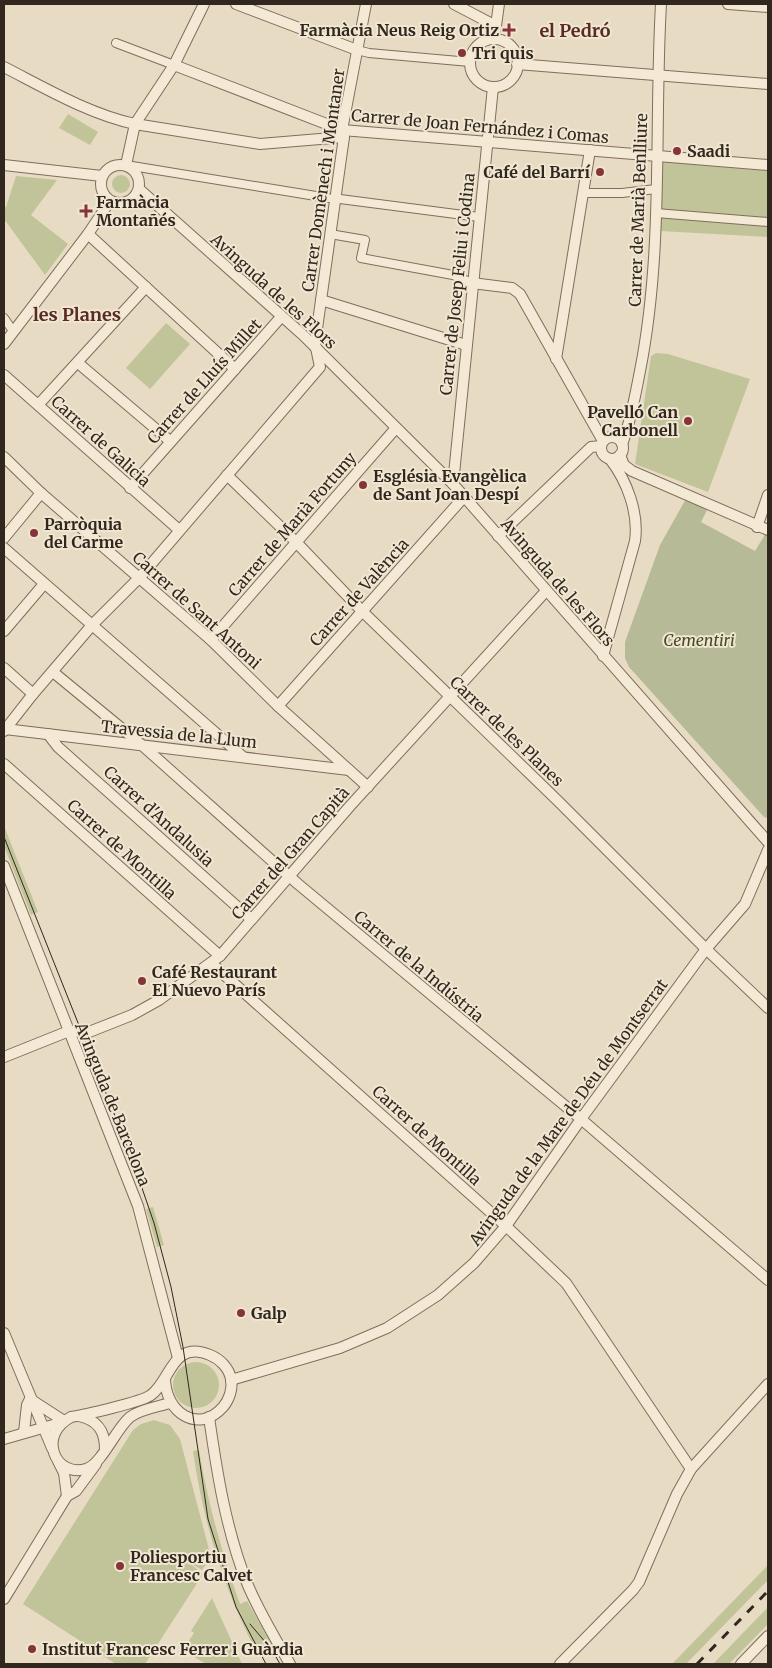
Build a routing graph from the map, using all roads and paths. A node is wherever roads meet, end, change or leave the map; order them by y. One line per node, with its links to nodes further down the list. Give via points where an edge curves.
1 (204, 4): 15 (street)
2 (236, 4): 12 (street)
3 (366, 4): 12 (street, Carrer Domènech i Montaner)
4 (454, 4): 9 (street)
5 (499, 4): 9 (street)
6 (661, 4): 17 (street, Carrer de Marià Benlliure)
7 (728, 4): 8 (street)
8 (768, 7)
9 (496, 26): 10 (street)
10 (495, 39): 13 (street, via 477,46); 14 (street, via 513,48)
11 (116, 43): 15 (street, Carrer de Joan Fernández i Comas)
12 (357, 50): 13 (street, via 369,54); 21 (street, Carrer Domènech i Montaner)
13 (470, 62): 19 (street, via 475,77)
14 (517, 64): 17 (street); 19 (street, via 511,80)
15 (174, 65): 20 (street); 21 (street, Carrer de Joan Fernández i Comas)
16 (4, 67): 20 (street, via 60,95)
17 (657, 75): 18 (street); 24 (street, Carrer de Marià Benlliure)
18 (768, 84)
19 (493, 87): 22 (street, Carrer de Josep Feliu i Codina)
20 (135, 124): 21 (street, via 260,144); 26 (street)
21 (343, 133): 22 (street, Carrer de Joan Fernández i Comas); 39 (street, Carrer Domènech i Montaner)
22 (487, 141): 23 (street, Carrer de Joan Fernández i Comas); 36 (street, Carrer de Josep Feliu i Codina)
23 (590, 150): 24 (street, Carrer de Joan Fernández i Comas); 31 (street)
24 (657, 156): 27 (street, Carrer de Joan Fernández i Comas); 30 (street, Carrer de Marià Benlliure)
25 (4, 165): 28 (street)
26 (126, 165): 28 (street, via 112,166); 29 (street, via 136,174); 32 (street)
27 (768, 165)
28 (102, 176): 34 (street, via 101,190)
29 (139, 189): 34 (street, via 125,203); 43 (street, Avinguda de les Flors)
30 (656, 189): 31 (street); 35 (street, Carrer de Marià Benlliure)
31 (583, 193): 49 (street)
32 (328, 198)
33 (340, 199): 36 (street)
34 (110, 201): 38 (street)
35 (656, 213): 37 (street); 57 (street, Carrer de Marià Benlliure, via 654,283 647,335 630,422)
36 (478, 217): 40 (street, Carrer de Josep Feliu i Codina)
37 (768, 222)
38 (88, 234): 41 (street); 45 (street)
39 (330, 234): 40 (street, via 366,240 361,258 453,275); 42 (street, Carrer Domènech i Montaner)
40 (472, 283): 47 (street, Carrer de Josep Feliu i Codina); 49 (street, via 516,290)
41 (146, 287): 50 (street); 51 (street)
42 (321, 300): 47 (street); 48 (street, Carrer Domènech i Montaner, via 315,343)
43 (281, 317): 48 (street, Avinguda de les Flors); 51 (street, Carrer de Lluís Millet)
44 (4, 318): 45 (street)
45 (13, 332): 46 (street)
46 (4, 344)
47 (466, 345): 60 (street, Carrer de Josep Feliu i Codina)
48 (318, 351): 54 (street, Avinguda de les Flors); 59 (street, Carrer Domènech i Montaner, via 320,367)
49 (556, 358): 56 (street)
50 (78, 362): 53 (street); 55 (street)
51 (235, 369): 55 (street, Carrer de Lluís Millet)
52 (4, 375): 53 (street, Carrer de Galicia)
53 (39, 404): 61 (street, Carrer de Galicia)
54 (396, 428): 60 (street, Avinguda de les Flors); 70 (street, Carrer de Marià Fortuny)
55 (170, 441): 61 (street, Carrer de Lluís Millet)
56 (602, 444): 57 (street, via 602,452); 57 (street, via 614,437); 68 (street, via 591,447)
57 (618, 453): 65 (street, via 632,472); 79 (street, via 636,532)
58 (4, 457): 62 (street, Carrer de Sant Antoni)
59 (227, 475): 66 (street); 70 (street, Carrer de les Planes)
60 (453, 484): 64 (street, Avinguda de les Flors)
61 (130, 488): 66 (street, Carrer de Galicia)
62 (41, 493): 69 (street); 72 (street, Carrer de Sant Antoni)
63 (768, 495): 65 (street)
64 (463, 498): 68 (street, Avinguda de les Flors); 75 (street, Carrer de València)
65 (757, 527): 67 (street)
66 (178, 529): 72 (street)
67 (768, 530)
68 (498, 536): 74 (street, Avinguda de les Flors)
69 (4, 538)
70 (295, 541): 75 (street, Carrer de les Planes); 78 (street, Carrer de Marià Fortuny)
71 (4, 548): 73 (street)
72 (140, 577): 76 (street); 78 (street, Carrer de Sant Antoni)
73 (44, 584): 76 (street); 77 (street)
74 (546, 590): 79 (street, Avinguda de les Flors); 83 (street, Carrer del Gran Capità)
75 (362, 611): 83 (street, Carrer de les Planes); 84 (street, Carrer de València)
76 (94, 624): 81 (street); 88 (street)
77 (4, 631)
78 (211, 640): 84 (street, Carrer de Sant Antoni)
79 (603, 656): 92 (street, Avinguda de les Flors)
80 (4, 668): 82 (street)
81 (53, 672): 82 (street); 87 (street, Carrer de la Indústria)
82 (33, 694): 85 (street)
83 (451, 698): 91 (street, Carrer del Gran Capità); 97 (street, Carrer de les Planes)
84 (278, 706): 90 (street, Carrer de Sant Antoni)
85 (5, 730): 86 (street, Travessia de la Llum)
86 (48, 734): 87 (street, Travessia de la Llum); 96 (street, Carrer d'Andalusia, via 58,747)
87 (143, 746): 88 (street, Travessia de la Llum); 95 (street, Carrer de la Indústria)
88 (242, 756): 90 (street, Travessia de la Llum)
89 (4, 764): 98 (street, Carrer de Montilla)
90 (349, 770): 91 (street, Carrer de Sant Antoni)
91 (368, 787): 95 (street, Carrer del Gran Capità)
92 (768, 842)
93 (768, 850): 97 (street, Avinguda de la Mare de Déu de Montserrat, via 745,904)
94 (4, 866): 100 (street, Avinguda de Barcelona)
95 (290, 877): 96 (street, Carrer del Gran Capità); 102 (street, Carrer de la Indústria)
96 (251, 919): 98 (street, Carrer del Gran Capità)
97 (706, 950): 99 (street, Carrer de les Planes); 102 (street, Avinguda de la Mare de Déu de Montserrat)
98 (215, 959): 100 (street, Carrer del Gran Capità, via 159,1000 132,1015 89,1032); 103 (street, Carrer de Montilla)
99 (768, 1008)
100 (69, 1031): 101 (street, Carrer del Gran Capità); 106 (street, Avinguda de Barcelona, via 138,1206)
101 (4, 1057)
102 (580, 1119): 103 (street, Avinguda de la Mare de Déu de Montserrat); 104 (street, Carrer de la Indústria)
103 (506, 1226): 108 (street, Avinguda de la Mare de Déu de Montserrat, via 474,1263 438,1295 386,1328 340,1348); 122 (street, Carrer de Montilla, via 566,1283)
104 (768, 1280)
105 (4, 1333): 110 (street)
106 (178, 1358): 107 (street); 108 (street, via 204,1352 221,1362)
107 (165, 1378): 111 (street, via 165,1391); 112 (street, via 146,1398)
108 (231, 1380): 113 (street, via 227,1403)
109 (768, 1384): 122 (street)
110 (30, 1399): 114 (street); 115 (street); 116 (street, via 26,1405)
111 (170, 1403): 113 (street, via 187,1417); 119 (street, via 132,1416)
112 (79, 1416): 114 (street); 119 (street, via 100,1426 105,1437)
113 (208, 1417): 126 (street, via 222,1496 244,1573)
114 (62, 1422): 115 (street); 118 (street, via 52,1438)
115 (42, 1428): 116 (street); 118 (street)
116 (24, 1432): 117 (street)
117 (4, 1440)
118 (52, 1449): 120 (street)
119 (104, 1449): 121 (street)
120 (57, 1459): 121 (street, via 75,1470 86,1469); 123 (street)
121 (96, 1463): 123 (street, via 76,1491)
122 (691, 1468): 127 (street, via 636,1586)
123 (68, 1496): 124 (street)
124 (4, 1600)
125 (768, 1636): 128 (street)
126 (290, 1664)
127 (560, 1664)
128 (741, 1664)

